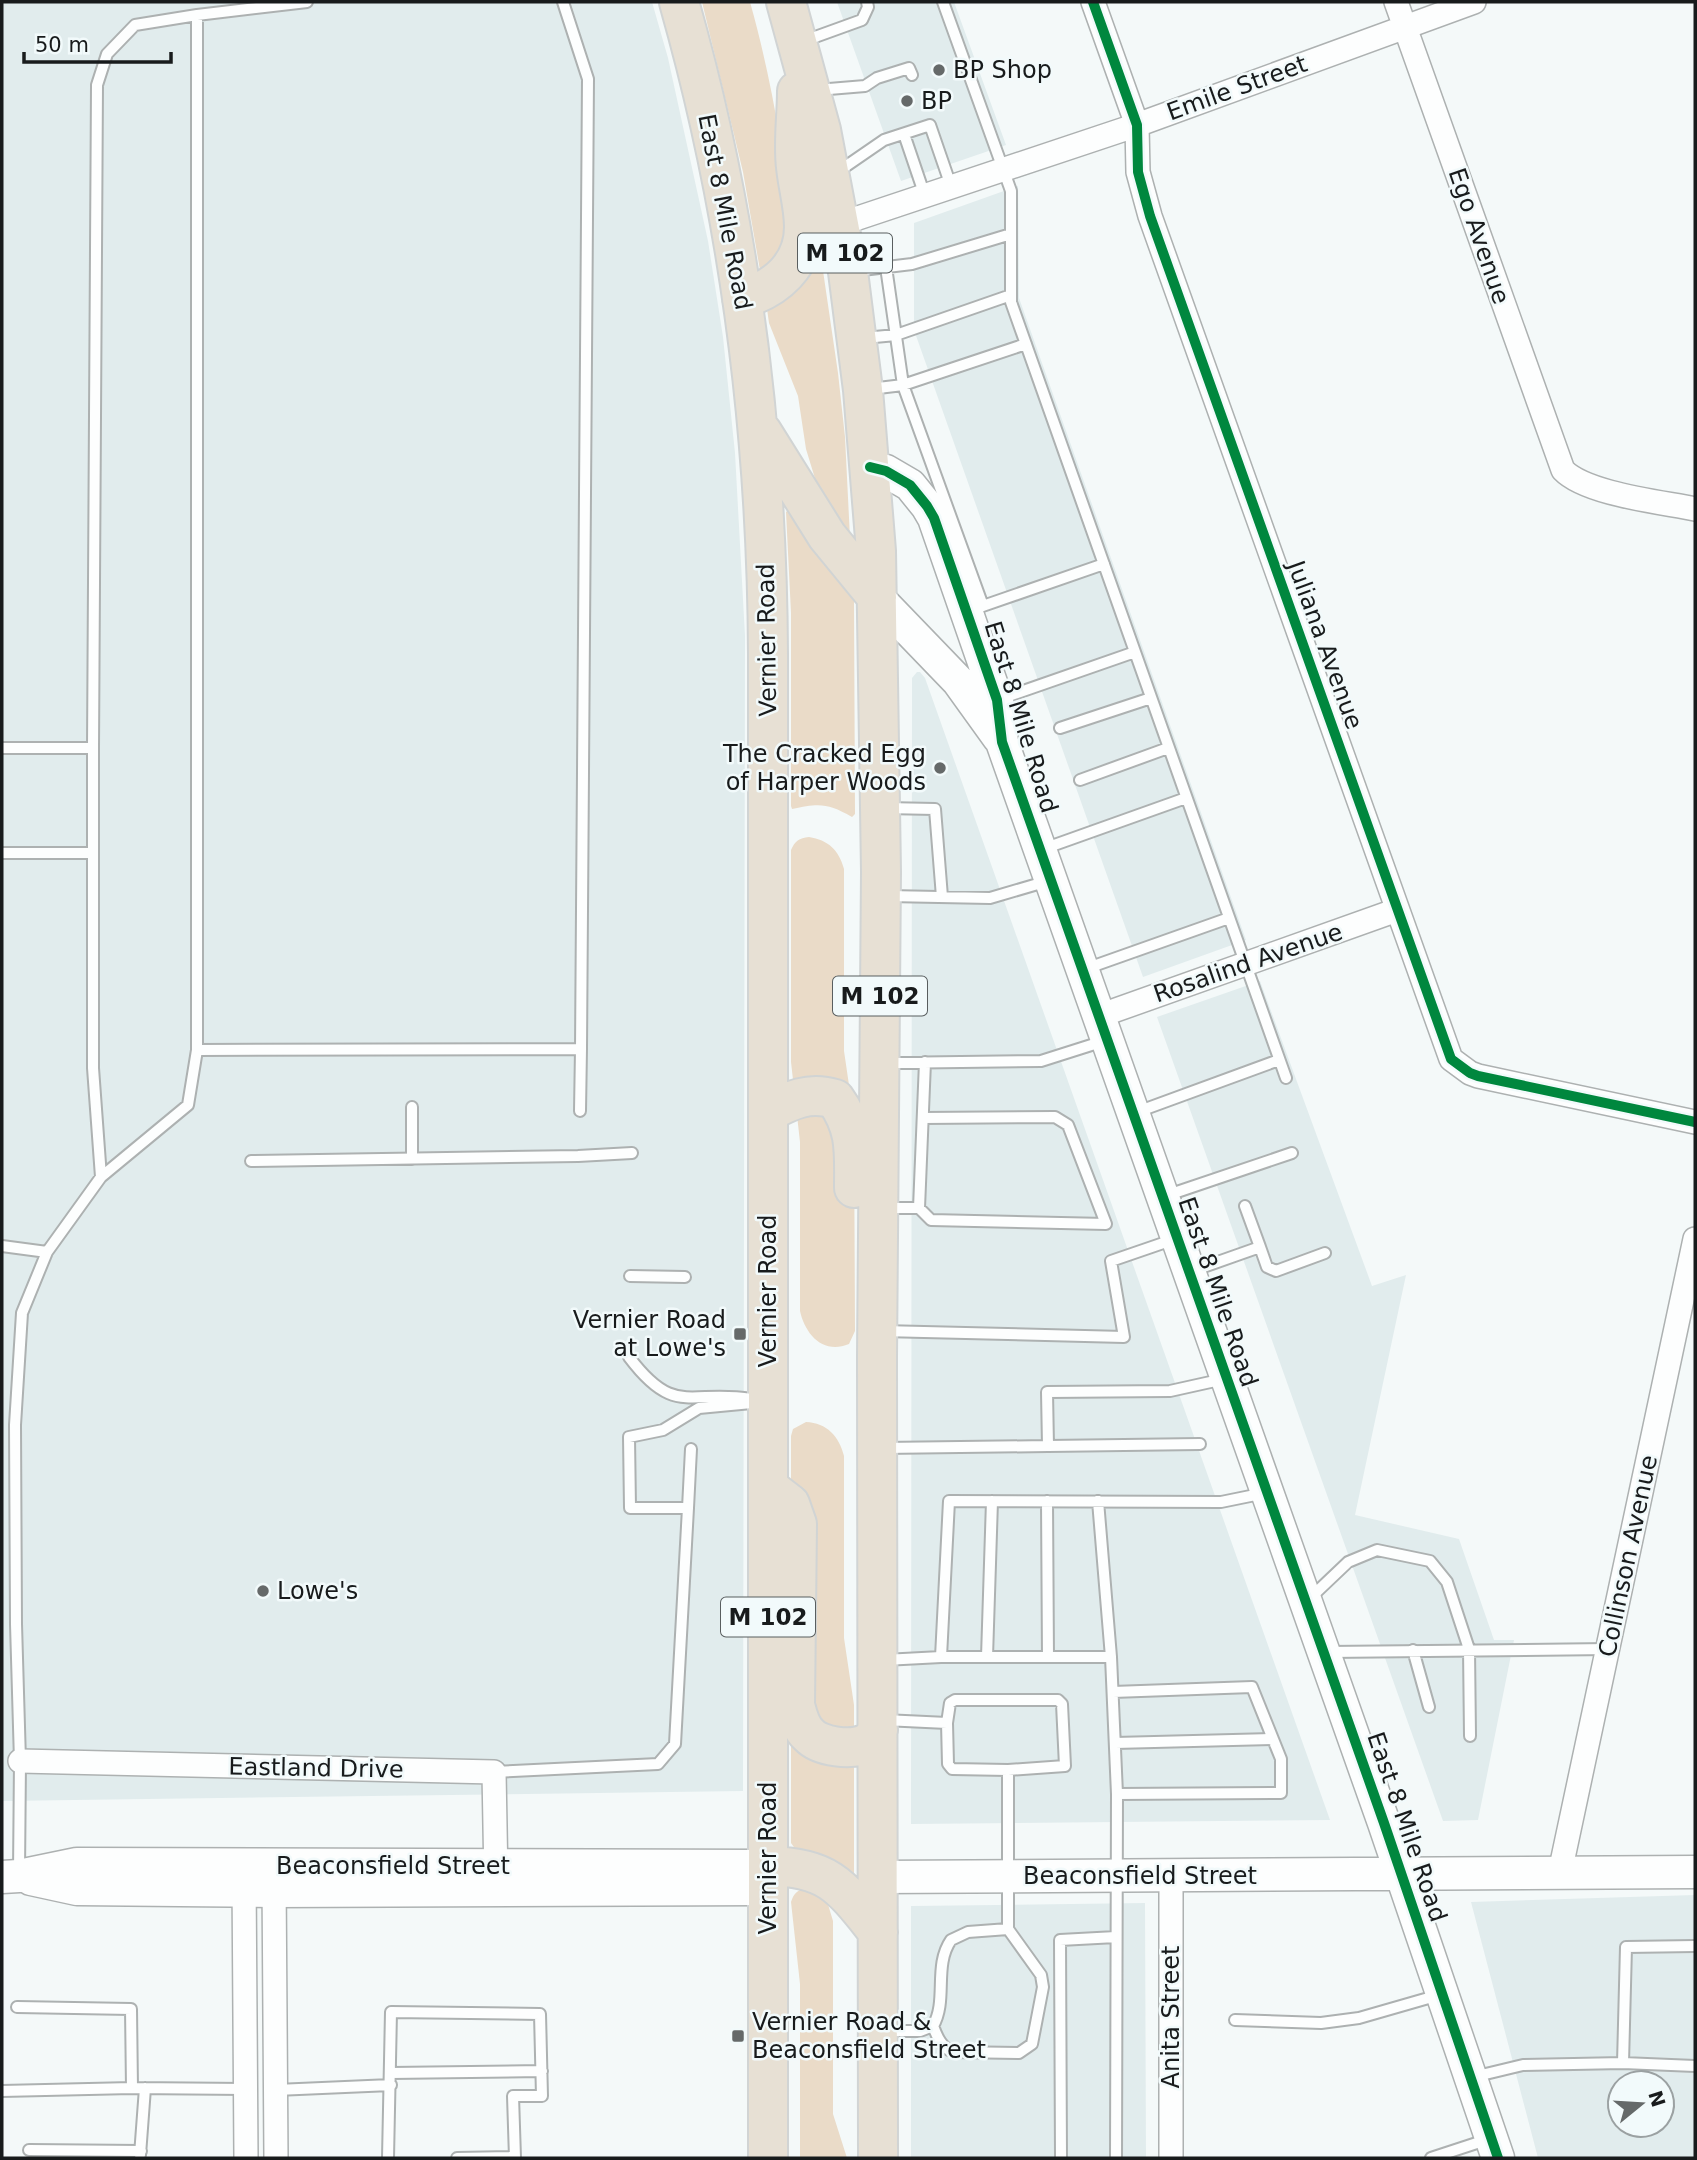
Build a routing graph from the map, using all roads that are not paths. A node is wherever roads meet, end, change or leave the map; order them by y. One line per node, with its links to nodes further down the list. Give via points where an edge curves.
1 (307, 2): 10 (lane)
2 (563, 2): 61 (lane, via 588,79)
3 (679, 2): 27 (highway, East 8 Mile Road / M 102, via 717,160)
4 (786, 2): 13 (highway, M 102)
5 (867, 2): 13 (lane, via 869,8 862,20)
6 (943, 2): 18 (lane)
7 (1093, 2): 16 (street, Juliana Avenue)
8 (1396, 2): 12 (street, Ego Avenue)
9 (1474, 2): 12 (street, Emile Street)
10 (291, 3): 11 (lane)
11 (197, 15): 45 (lane, via 135,25 107,54 97,85); 62 (lane)
12 (1405, 26): 16 (street, Emile Street); 35 (street, Ego Avenue, via 1563,470 1598,489)
13 (799, 43): 15 (highway, M 102); 27 (highway, via 795,166 803,243 781,280)
14 (912, 75): 15 (lane, via 909,68 864,86)
15 (811, 90): 19 (highway, M 102)
16 (1137, 125): 18 (street, Emile Street); 56 (street, Juliana Avenue, via 1138,172 1150,216)
17 (905, 131): 19 (lane); 20 (lane, via 929,122); 21 (lane)
18 (1003, 169): 20 (street, Emile Street); 23 (lane, via 1011,191)
19 (831, 177): 22 (highway, M 102)
20 (951, 186): 21 (street, Emile Street)
21 (925, 196): 22 (street, Emile Street)
22 (840, 224): 25 (highway, M 102)
23 (1011, 234): 24 (lane, via 912,264); 26 (lane)
24 (886, 267): 25 (lane); 28 (lane)
25 (848, 272): 29 (highway, M 102)
26 (1011, 295): 28 (lane); 30 (lane)
27 (742, 299): 33 (highway, East 8 Mile Road / M 102)
28 (896, 335): 29 (lane); 31 (lane)
29 (858, 339): 32 (highway, M 102)
30 (1026, 344): 31 (lane); 36 (lane)
31 (902, 385): 32 (lane); 38 (lane)
32 (863, 390): 34 (highway, M 102)
33 (757, 424): 37 (highway, via 827,536); 69 (highway, Vernier Road / M 102, via 768,602)
34 (870, 467): 37 (highway, M 102); 38 (street, East 8 Mile Road, via 910,485 927,506)
35 (1695, 509)
36 (1104, 564): 38 (lane); 39 (lane)
37 (877, 597): 43 (street, East 8 Mile Road, via 958,681); 49 (highway, M 102)
38 (975, 609): 41 (street, East 8 Mile Road)
39 (1135, 652): 40 (lane); 41 (lane)
40 (1151, 698): 42 (lane); 46 (lane)
41 (997, 700): 43 (street, East 8 Mile Road)
42 (1060, 728)
43 (1002, 742): 50 (street, East 8 Mile Road)
44 (2, 748): 45 (lane)
45 (93, 748): 52 (lane)
46 (1168, 748): 47 (lane); 48 (lane)
47 (1080, 779)
48 (1186, 798): 50 (lane); 57 (lane)
49 (879, 808): 54 (highway, M 102); 55 (lane, via 934,809)
50 (1040, 850): 53 (street, East 8 Mile Road)
51 (2, 853): 52 (lane)
52 (93, 853): 77 (lane, via 93,1068)
53 (1050, 880): 55 (lane, via 990,898); 59 (street, East 8 Mile Road)
54 (880, 896): 55 (lane); 65 (highway, M 102)
55 (942, 897)
56 (1397, 911): 58 (street, Rosalind Avenue); 72 (street, Juliana Avenue, via 1451,1059 1459,1066 1478,1076)
57 (1229, 918): 58 (lane); 59 (lane)
58 (1245, 965): 60 (street, Rosalind Avenue); 63 (lane)
59 (1083, 970): 60 (street, East 8 Mile Road)
60 (1103, 1028): 64 (lane, via 1041,1061); 70 (street, East 8 Mile Road)
61 (581, 1049): 62 (lane); 68 (lane)
62 (197, 1050): 77 (lane, via 188,1105)
63 (1279, 1060): 66 (lane); 70 (lane)
64 (925, 1062): 65 (lane); 71 (lane)
65 (880, 1063): 80 (highway, M 102)
66 (1286, 1078)
67 (412, 1107): 75 (lane)
68 (580, 1111)
69 (768, 1112): 91 (highway, via 814,1095 835,1099 848,1117 854,1146 856,1329); 94 (highway, Vernier Road / M 102)
70 (1133, 1114): 78 (street, East 8 Mile Road)
71 (923, 1118): 81 (lane); 81 (lane, via 1055,1117 1068,1125 1106,1224 931,1220)
72 (1695, 1122)
73 (632, 1153): 75 (lane)
74 (1292, 1153): 78 (lane)
75 (412, 1158): 76 (lane)
76 (251, 1161)
77 (101, 1177): 86 (lane)
78 (1163, 1196): 82 (street, East 8 Mile Road)
79 (1245, 1206): 85 (lane)
80 (878, 1208): 81 (lane); 91 (highway, M 102)
81 (919, 1208)
82 (1178, 1238): 88 (street, East 8 Mile Road); 91 (lane, via 1111,1261 1124,1337)
83 (1695, 1239): 107 (street, Collinson Avenue)
84 (2, 1246): 86 (lane)
85 (1260, 1247): 87 (lane, via 1267,1267 1276,1271); 88 (lane)
86 (47, 1252): 122 (lane, via 22,1313 15,1425)
87 (1325, 1253)
88 (1189, 1272): 93 (street, East 8 Mile Road)
89 (630, 1276): 90 (lane)
90 (685, 1277)
91 (878, 1344): 97 (highway, M 102)
92 (629, 1356): 94 (lane, via 669,1395)
93 (1227, 1379): 96 (lane, via 1170,1391 1047,1392); 100 (street, East 8 Mile Road)
94 (768, 1401): 99 (highway, Vernier Road / M 102); 104 (lane, via 699,1408 663,1430 629,1437 631,1508)
95 (1200, 1444): 96 (lane)
96 (1048, 1446): 97 (lane)
97 (878, 1448): 114 (highway, M 102)
98 (691, 1449): 104 (lane)
99 (768, 1487): 118 (highway, via 790,1504 797,1524 798,1719 816,1741 832,1745 869,1742); 131 (highway, Vernier Road / M 102)
100 (1267, 1492): 103 (lane, via 1221,1502); 105 (street, East 8 Mile Road)
101 (992, 1501): 102 (lane); 110 (lane, via 949,1501); 111 (lane)
102 (1047, 1501): 103 (lane); 112 (lane)
103 (1098, 1501): 113 (lane)
104 (688, 1508): 124 (lane, via 676,1744 658,1764)
105 (1306, 1602): 106 (lane, via 1348,1562 1377,1550 1430,1562 1447,1582); 109 (street, East 8 Mile Road)
106 (1469, 1649): 107 (lane); 108 (lane); 119 (lane)
107 (1609, 1649): 127 (street, Collinson Avenue)
108 (1413, 1650): 109 (lane); 116 (lane)
109 (1324, 1652): 126 (street, East 8 Mile Road)
110 (941, 1657): 111 (lane); 114 (lane)
111 (987, 1657): 112 (lane)
112 (1048, 1657): 113 (lane)
113 (1111, 1657): 115 (lane)
114 (878, 1661): 118 (highway, M 102)
115 (1113, 1692): 120 (lane, via 1252,1687); 121 (lane)
116 (1429, 1707)
117 (947, 1723): 118 (lane); 123 (lane, via 950,1767); 123 (lane, via 950,1703 955,1700 1060,1701 1065,1766)
118 (878, 1725): 132 (highway, M 102)
119 (1470, 1736)
120 (1273, 1739): 121 (lane); 125 (lane, via 1281,1759 1281,1793)
121 (1115, 1743): 125 (lane)
122 (20, 1761): 124 (street, Eastland Drive); 129 (lane)
123 (1008, 1770): 133 (lane)
124 (494, 1772): 136 (street)
125 (1117, 1794): 130 (lane)
126 (1402, 1872): 127 (street, Beaconsfield Street); 134 (street, Beaconsfield Street); 141 (street, East 8 Mile Road)
127 (1560, 1872): 128 (street, Beaconsfield Street)
128 (1695, 1872)
129 (10, 1876): 135 (street, Beaconsfield Street, via 77,1864 178,1877)
130 (1118, 1876): 133 (street, Beaconsfield Street); 134 (street, Beaconsfield Street); 139 (lane)
131 (769, 1877): 136 (street, Beaconsfield Street); 138 (highway, via 791,1866 821,1874 845,1892); 166 (highway, Vernier Road / M 102)
132 (878, 1877): 133 (street, Beaconsfield Street); 138 (highway, M 102)
133 (1007, 1877): 137 (lane)
134 (1171, 1877): 170 (street, Anita Street)
135 (259, 1878): 136 (street, Beaconsfield Street); 154 (street); 155 (street)
136 (496, 1878)
137 (1007, 1929): 144 (lane, via 968,1932 951,1940 942,1958); 144 (lane, via 1041,1975 1043,1987 1032,2044 1019,2053 953,2052 946,2049)
138 (878, 1931): 145 (highway, M 102)
139 (1115, 1937): 168 (lane, via 1060,1940); 169 (lane)
140 (1695, 1946): 146 (lane, via 1626,1947)
141 (1442, 1994): 143 (lane, via 1359,2018 1321,2023); 150 (street, East 8 Mile Road)
142 (18, 2007): 152 (lane, via 131,2009)
143 (1235, 2020)
144 (933, 2026): 145 (lane, via 920,2031)
145 (877, 2031): 167 (highway, M 102)
146 (1623, 2063): 147 (lane); 150 (lane, via 1522,2065)
147 (1695, 2066)
148 (542, 2071): 149 (lane); 149 (lane, via 540,2014 391,2012); 165 (lane, via 542,2095 513,2096)
149 (391, 2073): 151 (lane)
150 (1470, 2078): 157 (street, East 8 Mile Road)
151 (391, 2085): 155 (lane); 163 (lane)
152 (132, 2088): 153 (lane); 156 (lane)
153 (145, 2088): 154 (lane); 160 (lane)
154 (246, 2089): 155 (street); 161 (street)
155 (276, 2090): 162 (street)
156 (2, 2091)
157 (1495, 2148): 171 (lane)
158 (29, 2150): 159 (lane)
159 (68, 2155): 160 (lane)
160 (140, 2155)
161 (246, 2158)
162 (276, 2158)
163 (388, 2158)
164 (457, 2158): 165 (lane)
165 (515, 2158)
166 (768, 2158)
167 (878, 2158)
168 (1061, 2158)
169 (1116, 2158)
170 (1171, 2158)
171 (1431, 2158)

